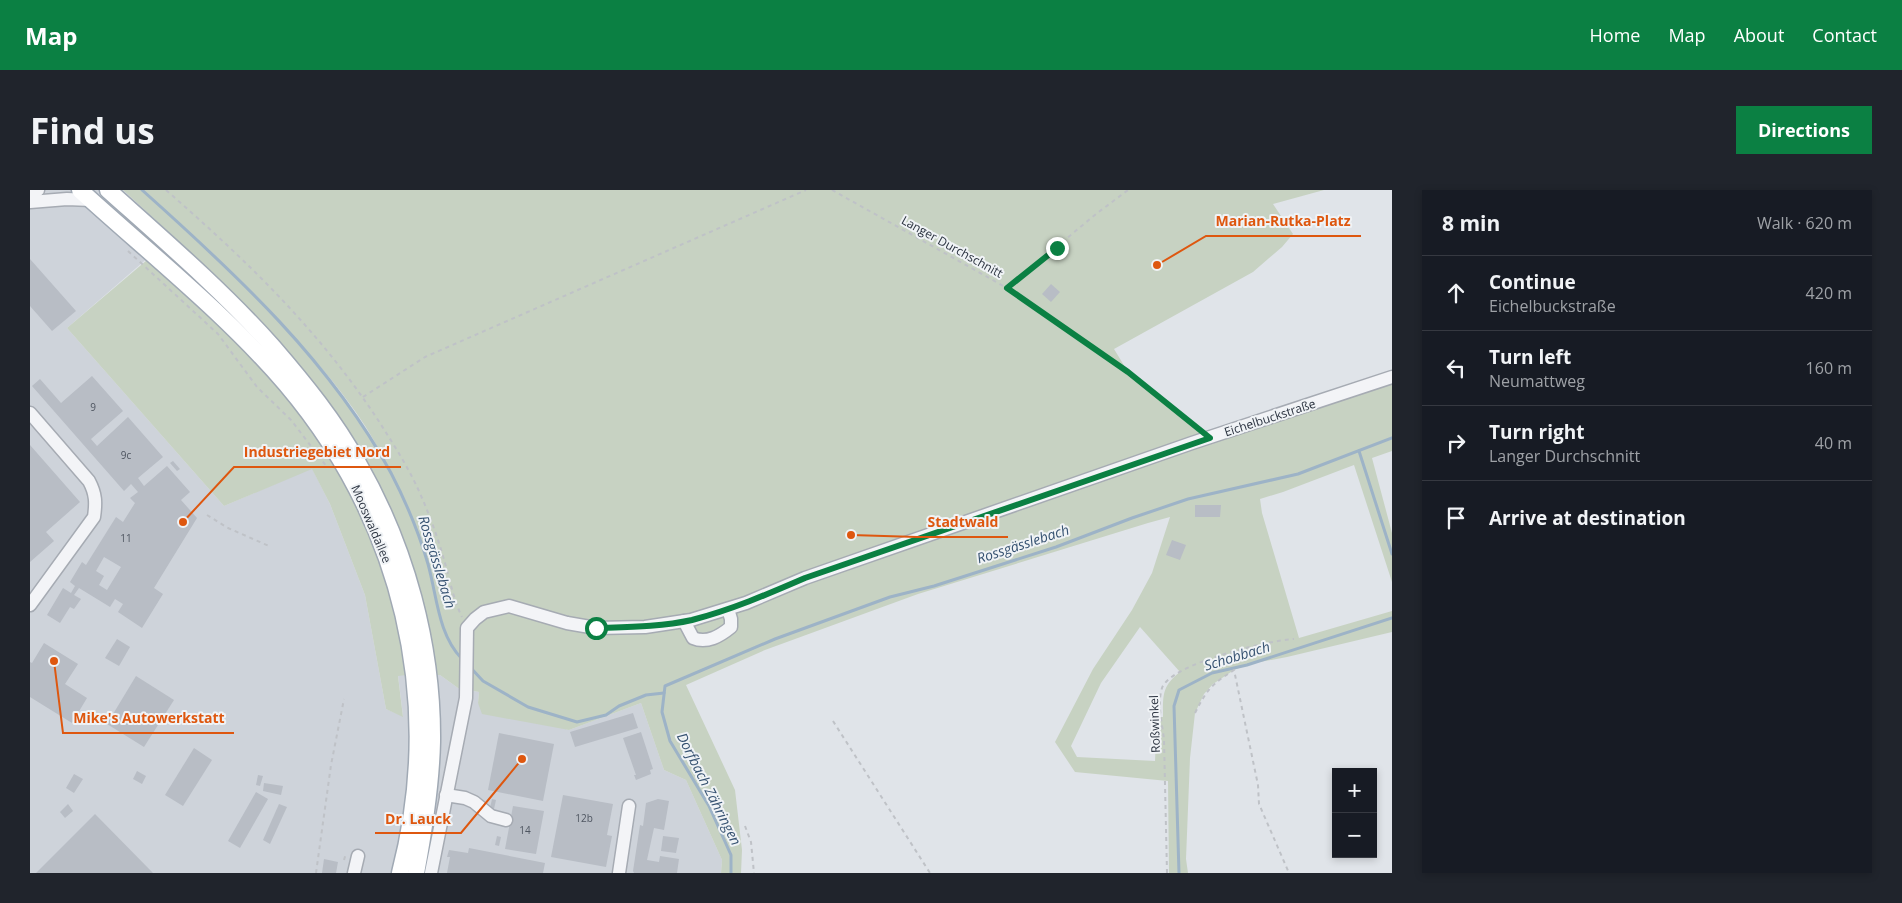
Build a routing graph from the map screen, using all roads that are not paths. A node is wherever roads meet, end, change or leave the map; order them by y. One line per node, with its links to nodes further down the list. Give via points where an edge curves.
1 (38, 190): 4 (street)
2 (108, 190): 17 (main road, Mooswaldallee, via 197,269 272,347 341,436 378,502 397,546 414,601 430,700 430,782)
3 (86, 195): 5 (street); 15 (main road, Mooswaldallee, via 218,315 285,383 338,455 368,511 396,583 416,686 416,786 409,834)
4 (30, 197)
5 (30, 202)
6 (1392, 377): 9 (street, Eichelbuckstraße, via 805,578)
7 (30, 413): 8 (street, via 89,481 96,499 94,517)
8 (30, 605)
9 (728, 609): 10 (street, Eichelbuckstraße); 10 (street, via 731,627 710,640 693,638)
10 (684, 621): 11 (street, Eichelbuckstraße, via 645,627 596,628 509,606 484,612 468,628 466,698)
11 (446, 795): 13 (street, via 465,798 491,816); 18 (street)
12 (629, 806): 19 (street)
13 (506, 820)
14 (358, 856): 16 (street)
15 (397, 870)
16 (354, 873)
17 (416, 873)
18 (431, 873)
19 (619, 873)

